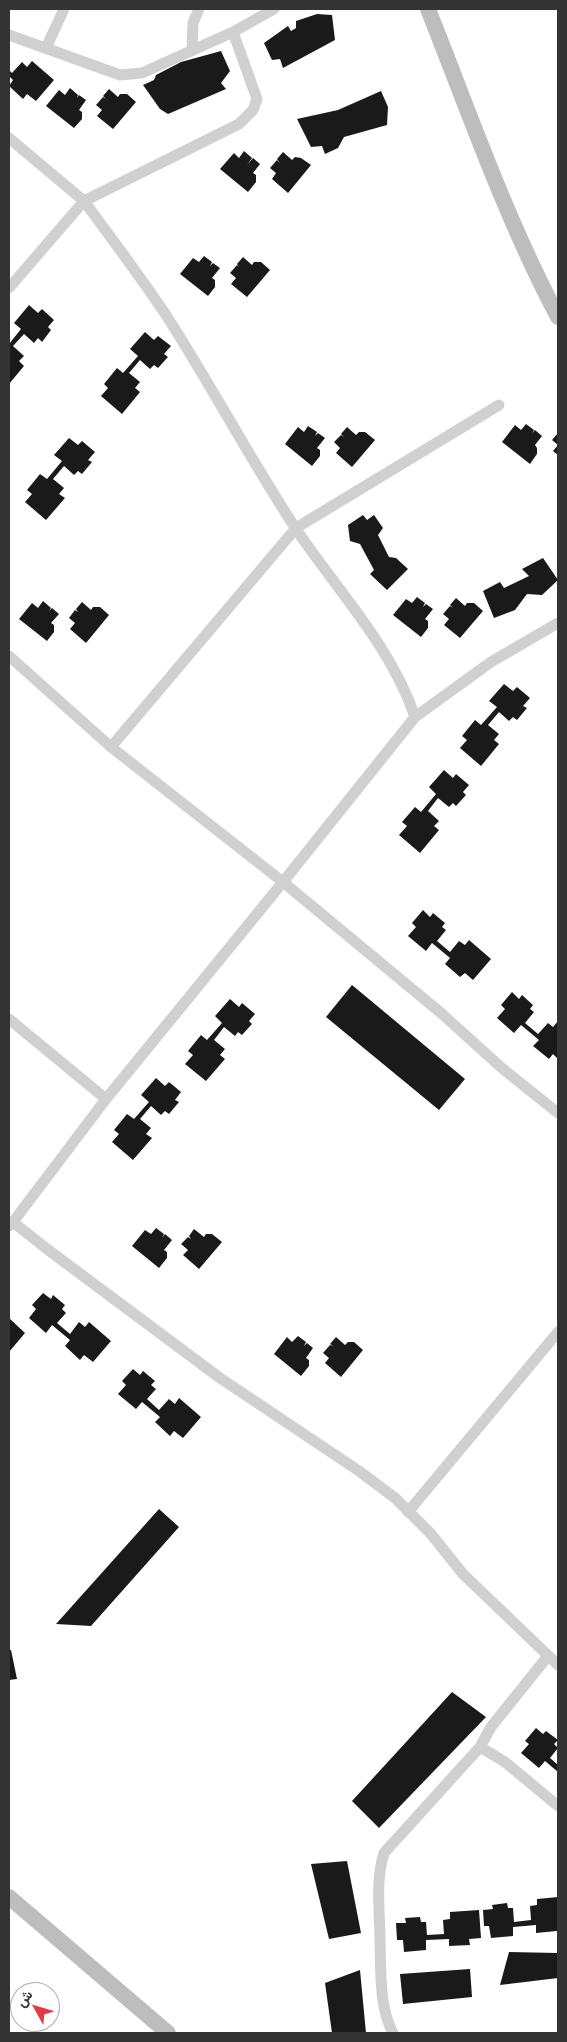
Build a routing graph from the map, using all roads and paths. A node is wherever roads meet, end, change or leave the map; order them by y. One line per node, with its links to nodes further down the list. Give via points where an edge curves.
1 (64, 9): 7 (street)
2 (199, 9): 8 (street, via 193,23)
3 (274, 9): 5 (street)
4 (428, 9): 12 (street, via 494,176 537,278)
5 (233, 32): 8 (street); 10 (street, via 257,99 253,110 239,124)
6 (9, 35): 7 (street)
7 (46, 48): 8 (street, via 120,75 142,73)
8 (192, 50)
9 (9, 138): 10 (street)
10 (84, 201): 11 (street); 14 (street, via 165,314)
11 (9, 288)
12 (558, 318)
13 (499, 405): 14 (street)
14 (296, 528): 17 (street, via 388,660 407,693); 18 (street)
15 (558, 623): 17 (street, via 491,662)
16 (9, 656): 18 (street)
17 (415, 717): 19 (street)
18 (111, 747): 19 (street)
19 (284, 882): 21 (street); 22 (street)
20 (9, 1019): 21 (street)
21 (106, 1099): 23 (street)
22 (558, 1113)
23 (11, 1224): 25 (street, via 220,1378 358,1471 395,1498)
24 (558, 1332): 25 (street)
25 (408, 1512): 26 (street, via 431,1534 463,1574)
26 (548, 1656): 27 (street); 28 (street, via 491,1727)
27 (558, 1665)
28 (480, 1748): 29 (street, via 505,1762); 32 (street, via 384,1853 380,1866 381,1991)
29 (558, 1806)
30 (9, 1897): 31 (street)
31 (168, 2033)
32 (394, 2033)

